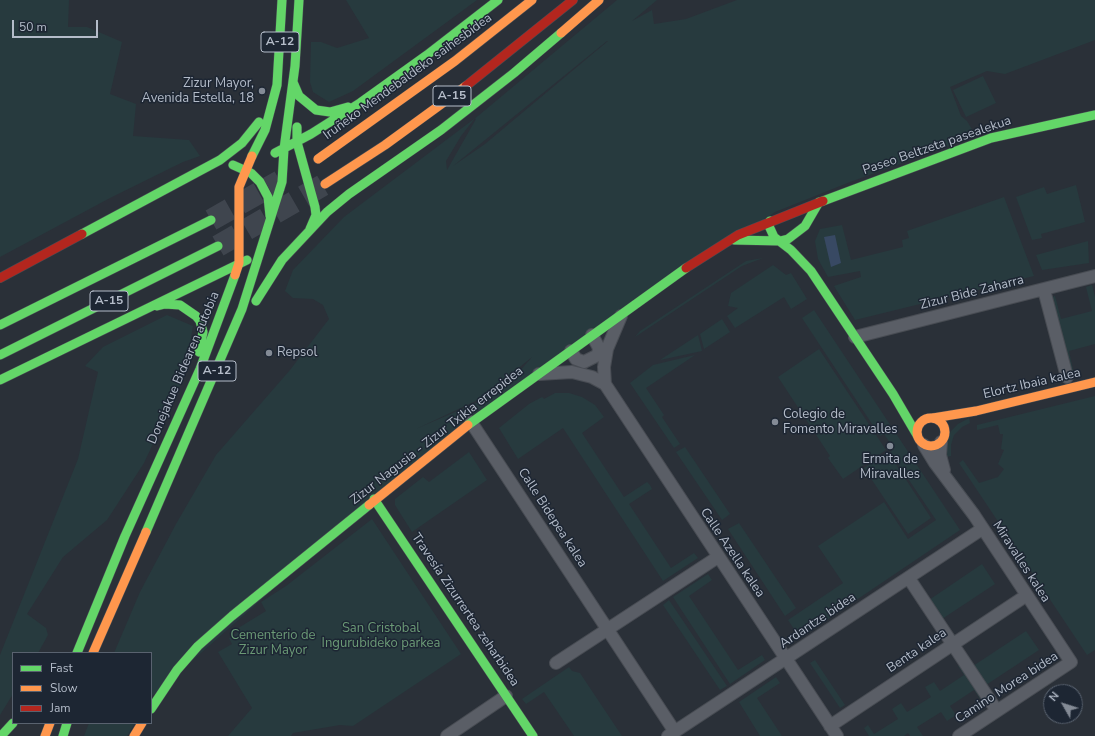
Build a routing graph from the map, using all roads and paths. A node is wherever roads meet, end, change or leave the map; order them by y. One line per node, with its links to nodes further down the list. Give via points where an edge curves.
1 (282, 0): 8 (main road, A-12)
2 (299, 0): 7 (main road, A-12)
3 (498, 0): 9 (main road, via 427,55)
4 (532, 0): 13 (main road, Iruñeko Mendebaldeko saihesbidea / A-15, via 399,103)
5 (573, 0): 16 (main road, A-15, via 446,102)
6 (599, 0): 22 (main road, via 514,73 441,130 349,194)
7 (293, 82): 9 (main road, via 299,96 316,110 330,112); 11 (main road); 12 (main road, A-12)
8 (277, 85): 14 (main road, via 263,115 250,134 235,150); 15 (main road, Donejakue Bidearen autobia / A-12, via 265,130)
9 (360, 102): 11 (main road)
10 (1095, 115): 17 (main road, Paseo Beltzeta pasealekua, via 991,138)
11 (297, 142): 12 (main road); 22 (main road, via 316,215)
12 (284, 149): 15 (main road, via 260,161); 21 (main road, A-12, via 282,182)
13 (318, 159)
14 (212, 164): 15 (main road, via 229,164); 34 (main road)
15 (244, 173): 21 (main road, via 260,182 268,196); 27 (main road, via 246,217 252,228); 31 (main road, Donejakue Bidearen autobia / A-12, via 238,205)
16 (325, 184)
17 (819, 202): 18 (main road, Paseo Beltzeta pasealekua); 23 (main road)
18 (791, 213): 20 (main road); 23 (main road)
19 (211, 220): 39 (main road, A-15)
20 (770, 221): 24 (main road, Zizur Nagusia - Zizur Txikia errepidea); 25 (main road, via 771,233)
21 (270, 225): 27 (main road, A-12)
22 (307, 231): 28 (main road); 37 (main road, via 269,278)
23 (801, 231): 25 (main road); 26 (main road)
24 (730, 240): 25 (main road); 38 (main road, Zizur Nagusia - Zizur Txikia errepidea)
25 (780, 241): 32 (main road)
26 (803, 241)
27 (269, 242): 31 (main road, via 256,254); 61 (main road, A-12)
28 (285, 244)
29 (218, 246): 43 (main road, A-15)
30 (804, 252): 32 (main road)
31 (239, 263): 36 (main road); 46 (main road, Donejakue Bidearen autobia / A-12)
32 (811, 271): 41 (main road)
33 (1095, 276): 35 (street, Zizur Bide Zaharra)
34 (0, 278)
35 (1044, 290): 41 (street, Zizur Bide Zaharra); 49 (street)
36 (148, 309): 46 (main road, via 173,304 187,309 196,316 203,332 199,347); 50 (main road)
37 (252, 309)
38 (622, 313): 40 (main road, Zizur Nagusia - Zizur Txikia errepidea); 45 (street, via 610,338)
39 (0, 325)
40 (592, 335): 42 (street); 44 (main road, Zizur Nagusia - Zizur Txikia errepidea)
41 (855, 337): 53 (main road)
42 (599, 347): 44 (street, via 598,355 584,362); 45 (street)
43 (0, 355)
44 (573, 355): 47 (main road, Zizur Nagusia - Zizur Txikia errepidea); 48 (street, Calle Azella kalea)
45 (604, 360): 52 (street)
46 (200, 369): 65 (main road, Donejakue Bidearen autobia / A-12)
47 (539, 374): 48 (street, Calle Azella kalea, via 572,372); 56 (main road, Zizur Nagusia - Zizur Txikia errepidea)
48 (592, 377): 52 (street, Calle Azella kalea)
49 (1067, 377)
50 (0, 380)
51 (1095, 382): 54 (main road, Elortz Ibaia kalea)
52 (605, 384): 66 (street, Calle Azella kalea)
53 (893, 394): 55 (main road, via 914,414); 57 (main road)
54 (976, 411): 55 (main road, Elortz Ibaia kalea); 58 (main road, Elortz Ibaia kalea, via 956,421)
55 (929, 418): 57 (main road, via 917,427); 58 (main road, via 941,422)
56 (471, 422): 63 (main road, Zizur Nagusia - Zizur Txikia errepidea); 70 (street, Calle Bidepea kalea)
57 (917, 435): 59 (main road)
58 (943, 438): 59 (main road, via 933,446); 62 (street, Miravalles kalea, via 940,455)
59 (924, 445): 62 (street, Miravalles kalea)
60 (190, 458): 61 (main road)
61 (172, 473): 73 (main road, A-12)
62 (948, 478): 64 (street, Miravalles kalea)
63 (374, 499): 77 (main road, Travesía Zizurrertea zeharbidea); 78 (main road, Zizur Nagusia - Zizur Txikia errepidea, via 198,646 177,670)
64 (982, 528): 74 (street, Ardantze bidea); 75 (street, Miravalles kalea)
65 (125, 536): 69 (main road); 72 (main road, Donejakue Bidearen autobia / A-12)
66 (718, 557): 70 (street); 74 (street, Calle Azella kalea)
67 (912, 583): 71 (street)
68 (1021, 599): 71 (street, Benta kalea)
69 (82, 617)
70 (608, 629): 76 (street); 85 (street, Calle Bidepea kalea)
71 (953, 644): 79 (street); 84 (street, Benta kalea)
72 (77, 652)
73 (93, 652)
74 (786, 659): 84 (street, Calle Azella kalea); 85 (street, Ardantze bidea)
75 (1071, 662): 79 (street, Camino Morea bidea)
76 (556, 663)
77 (506, 696): 90 (street); 91 (main road, Travesía Zizurrertea zeharbidea)
78 (152, 708)
79 (997, 711): 92 (street, Camino Morea bidea)
80 (13, 724): 86 (main road)
81 (50, 724): 87 (main road)
82 (67, 724): 88 (main road)
83 (141, 724): 89 (main road)
84 (833, 731)
85 (671, 734)
86 (1, 736)
87 (45, 736)
88 (63, 736)
89 (134, 736)
90 (448, 736)
91 (533, 736)
92 (959, 736)

